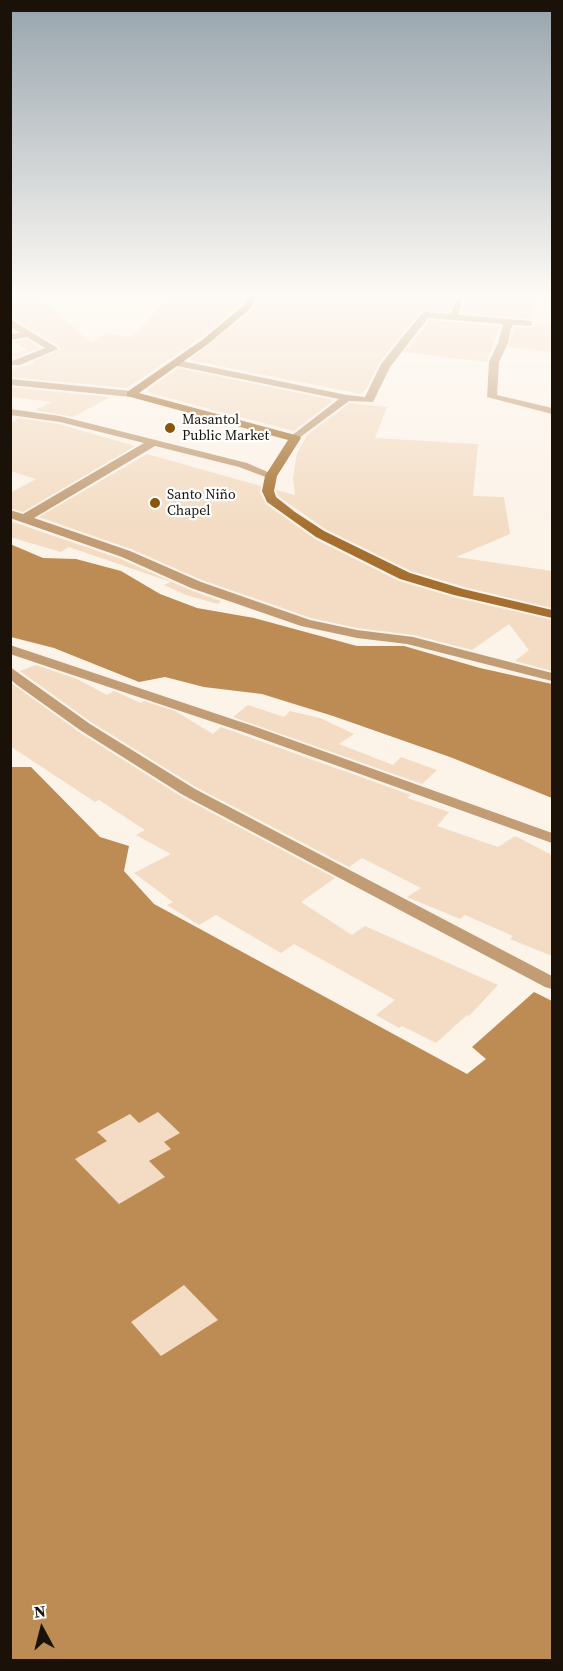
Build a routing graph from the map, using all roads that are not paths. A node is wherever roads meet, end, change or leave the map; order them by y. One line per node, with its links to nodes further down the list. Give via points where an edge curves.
1 (167, 370): 6 (main road)
2 (211, 370): 7 (street)
3 (383, 370): 7 (street, via 369,400)
4 (494, 370): 8 (street, via 492,398)
5 (10, 382): 6 (street)
6 (131, 394): 10 (main road)
7 (347, 398): 10 (street)
8 (552, 411)
9 (10, 412): 11 (street, via 60,419)
10 (295, 438): 12 (main road)
11 (153, 442): 12 (street); 14 (street)
12 (271, 476): 15 (main road, via 271,499 320,534 356,553 405,576)
13 (10, 513): 14 (street)
14 (26, 518): 18 (street, via 126,554 196,585 306,623 408,640)
15 (552, 614)
16 (10, 650): 19 (street, via 251,730)
17 (10, 671): 20 (street, via 85,727 189,792)
18 (552, 677)
19 (552, 838)
20 (552, 983)

